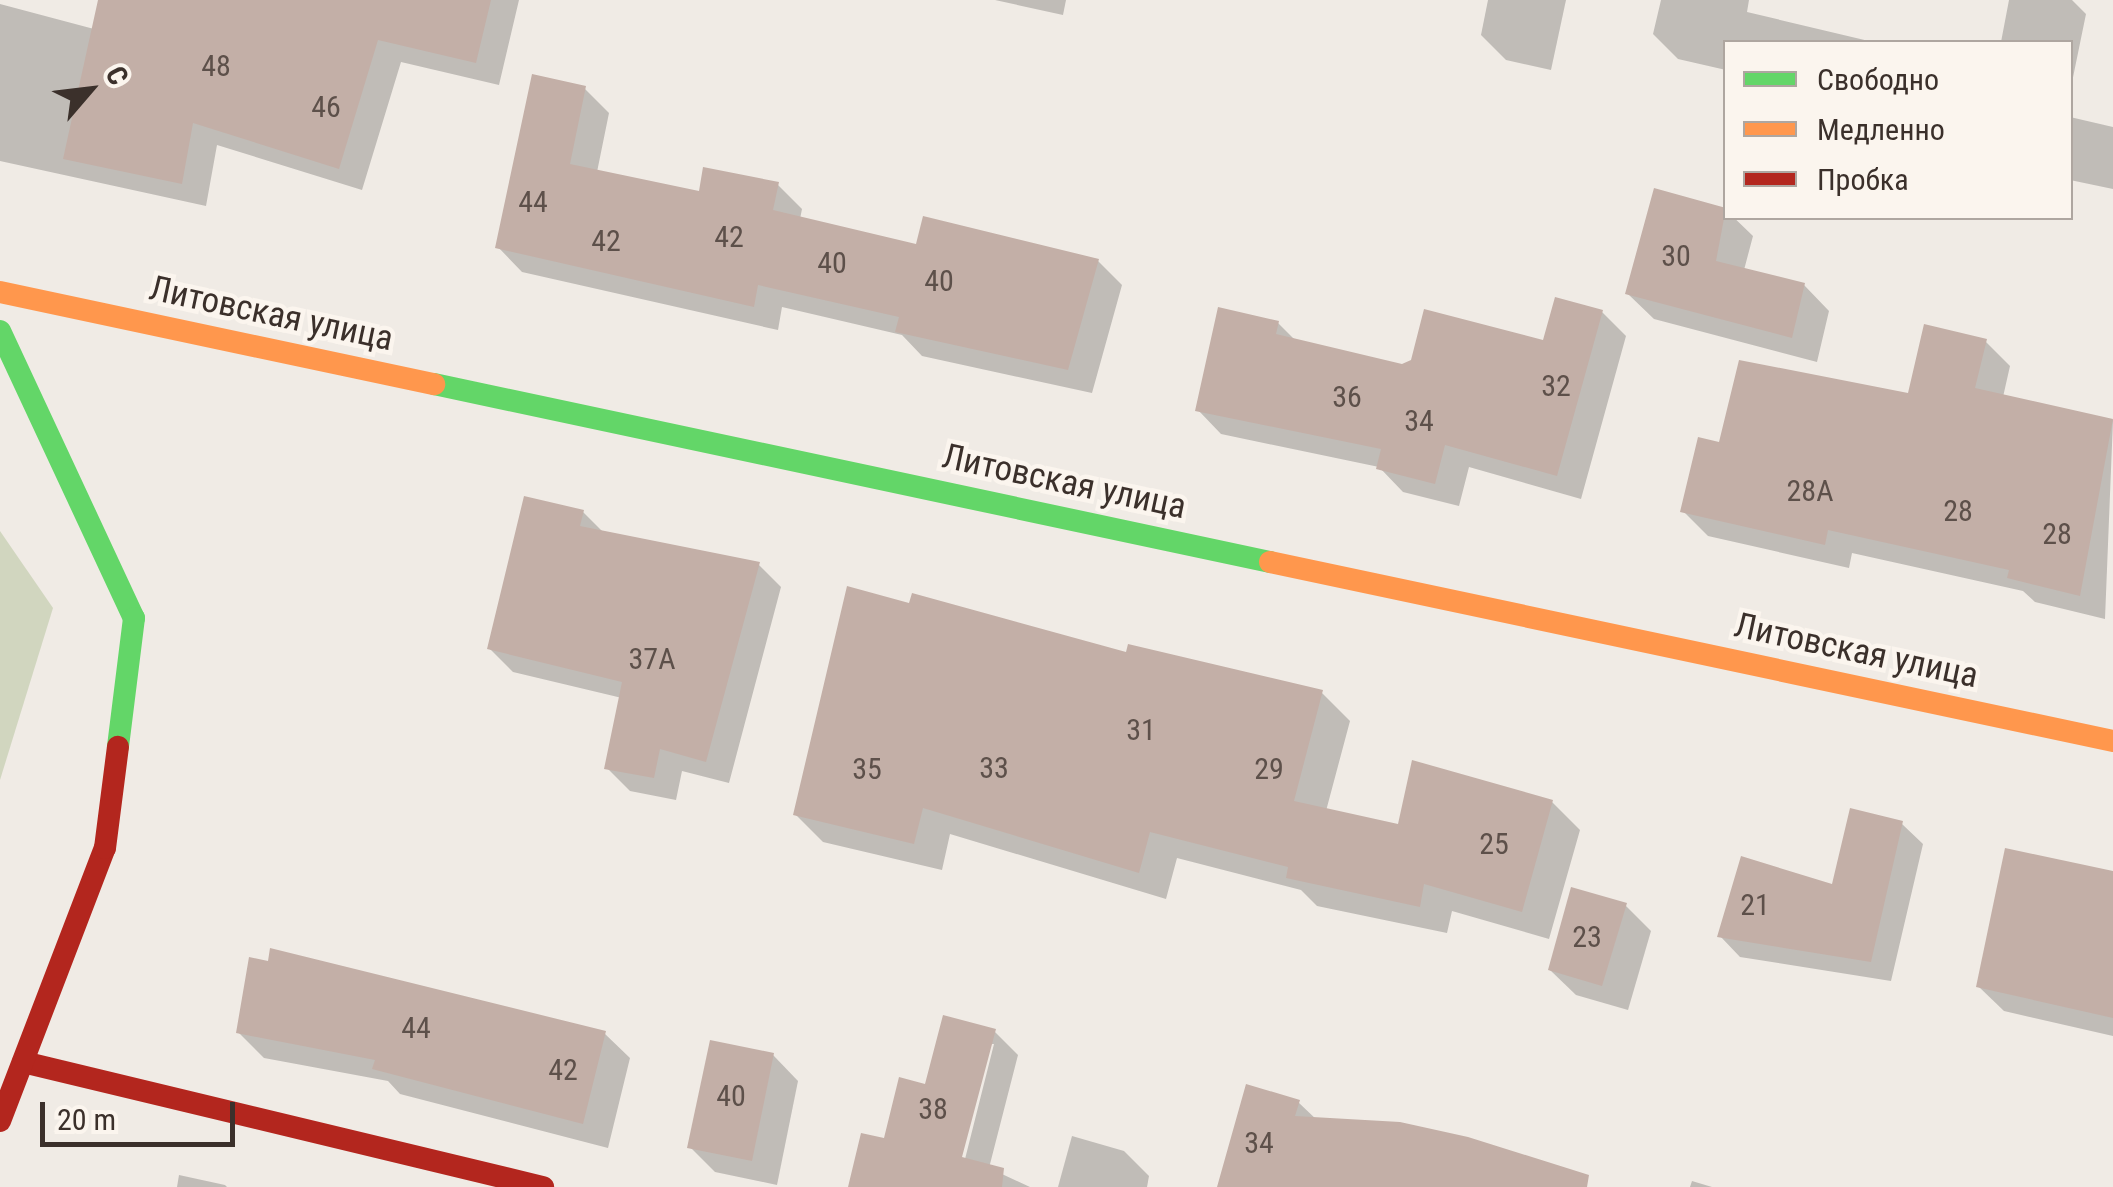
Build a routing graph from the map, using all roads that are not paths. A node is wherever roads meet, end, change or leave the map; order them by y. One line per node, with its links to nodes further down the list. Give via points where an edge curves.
1 (0, 292): 3 (street, Литовская улица)
2 (0, 330): 4 (street, via 134,618 105,848)
3 (2113, 741)
4 (22, 1062): 5 (street); 6 (street)
5 (0, 1121)
6 (543, 1187)

